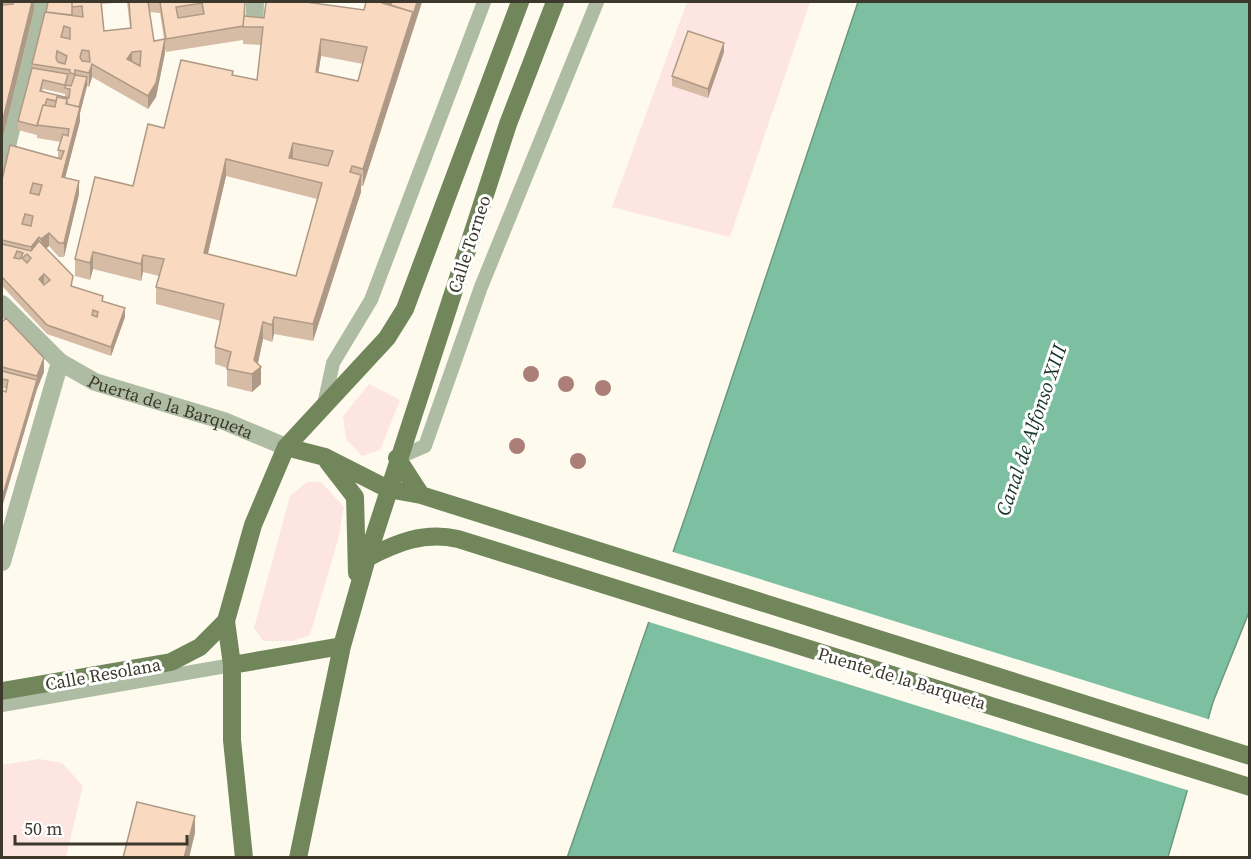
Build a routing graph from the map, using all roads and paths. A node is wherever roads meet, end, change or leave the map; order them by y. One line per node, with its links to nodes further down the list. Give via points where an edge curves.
1 (42, 2): 8 (street)
2 (255, 2): 7 (street)
3 (484, 2): 11 (lane, via 371,300 333,363)
4 (520, 2): 11 (main road, Calle Torneo, via 405,309 387,338)
5 (555, 2): 14 (main road, Calle Torneo, via 508,124)
6 (597, 2): 14 (lane, via 481,287 425,446)
7 (254, 34)
8 (2, 167)
9 (5, 314): 10 (street, Puerta de la Barqueta)
10 (60, 362): 12 (street, Puerta de la Barqueta, via 95,382 224,421); 18 (street)
11 (324, 406): 12 (main road, Calle Torneo)
12 (286, 447): 13 (main road, Puente de la Barqueta); 20 (main road, Calle Torneo, via 253,525)
13 (325, 457): 15 (main road, Puente de la Barqueta); 19 (main road, via 355,498)
14 (397, 458): 15 (main road, Calle Torneo); 16 (main road)
15 (388, 489): 16 (main road, Puente de la Barqueta); 17 (main road, Calle Torneo)
16 (421, 495): 25 (main road, Puente de la Barqueta)
17 (367, 558): 19 (main road, Calle Torneo); 26 (main road, Puente de la Barqueta, via 395,544 430,535 458,539)
18 (2, 562)
19 (357, 598): 21 (main road, Calle Torneo)
20 (225, 621): 22 (main road); 23 (main road, Calle Resolana, via 200,647 171,662)
21 (342, 646): 22 (main road); 28 (main road, Calle Torneo)
22 (232, 665): 24 (lane, Calle Resolana); 27 (main road, via 232,729)
23 (2, 691)
24 (2, 705)
25 (1250, 756)
26 (1250, 787)
27 (244, 858)
28 (298, 858)

